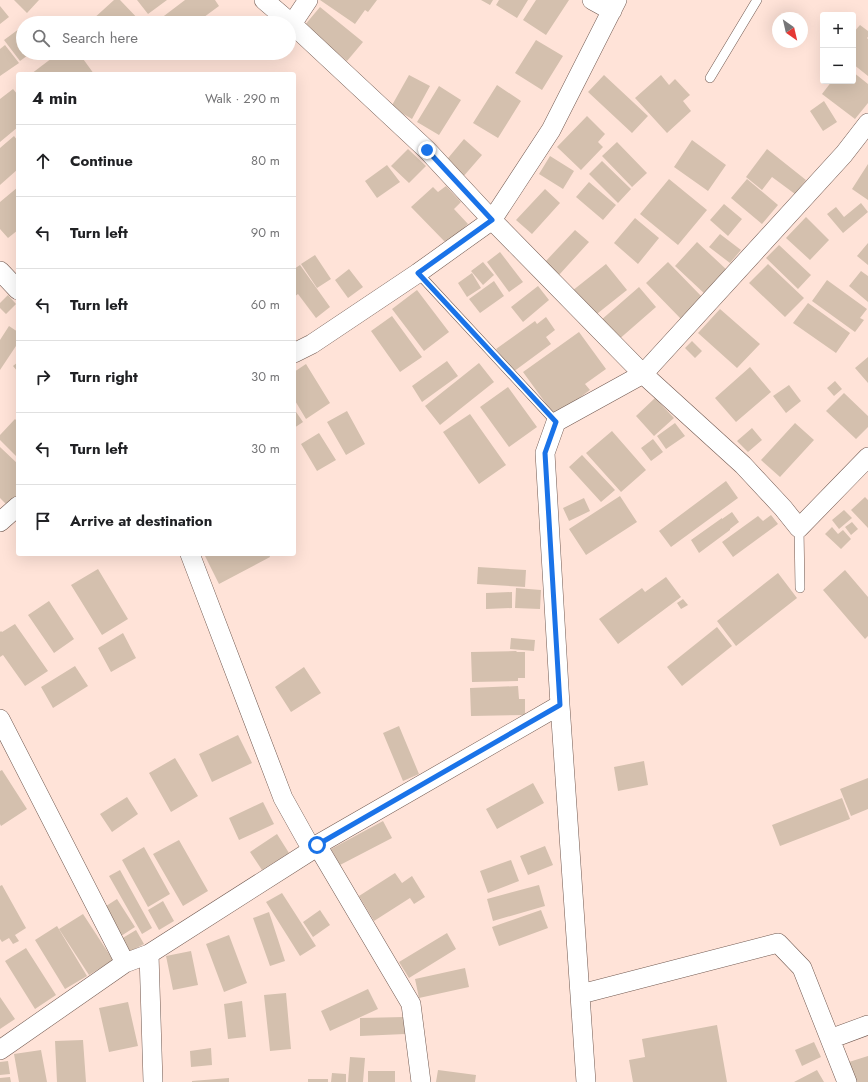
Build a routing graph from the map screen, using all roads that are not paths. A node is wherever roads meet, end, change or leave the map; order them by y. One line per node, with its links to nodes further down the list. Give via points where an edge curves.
1 (264, 0): 6 (street)
2 (308, 0): 7 (street)
3 (592, 0): 5 (street)
4 (758, 0): 9 (lane)
5 (615, 6): 11 (street, via 551,130)
6 (283, 16)
7 (296, 18)
8 (296, 28): 11 (street, via 427,150)
9 (710, 78)
10 (868, 123): 16 (street, via 844,154)
11 (492, 220): 13 (street); 16 (street)
12 (0, 271): 14 (street)
13 (418, 273): 15 (street); 17 (lane)
14 (16, 288)
15 (296, 352)
16 (643, 374): 17 (street); 21 (street, via 743,465)
17 (556, 422): 24 (street, via 545,453)
18 (866, 465): 21 (street)
19 (16, 508): 20 (street)
20 (0, 522)
21 (799, 528): 23 (lane)
22 (191, 556): 26 (street, via 283,798)
23 (800, 588)
24 (560, 705): 26 (street); 29 (street)
25 (0, 719): 28 (street)
26 (315, 847): 27 (street); 34 (street, via 411,1004)
27 (149, 954): 28 (street); 33 (street)
28 (125, 963): 32 (street)
29 (581, 994): 31 (street, via 778,943 802,968); 35 (street)
30 (868, 1025): 31 (street)
31 (830, 1039): 36 (street)
32 (0, 1050)
33 (153, 1082)
34 (421, 1082)
35 (586, 1082)
36 (847, 1082)

